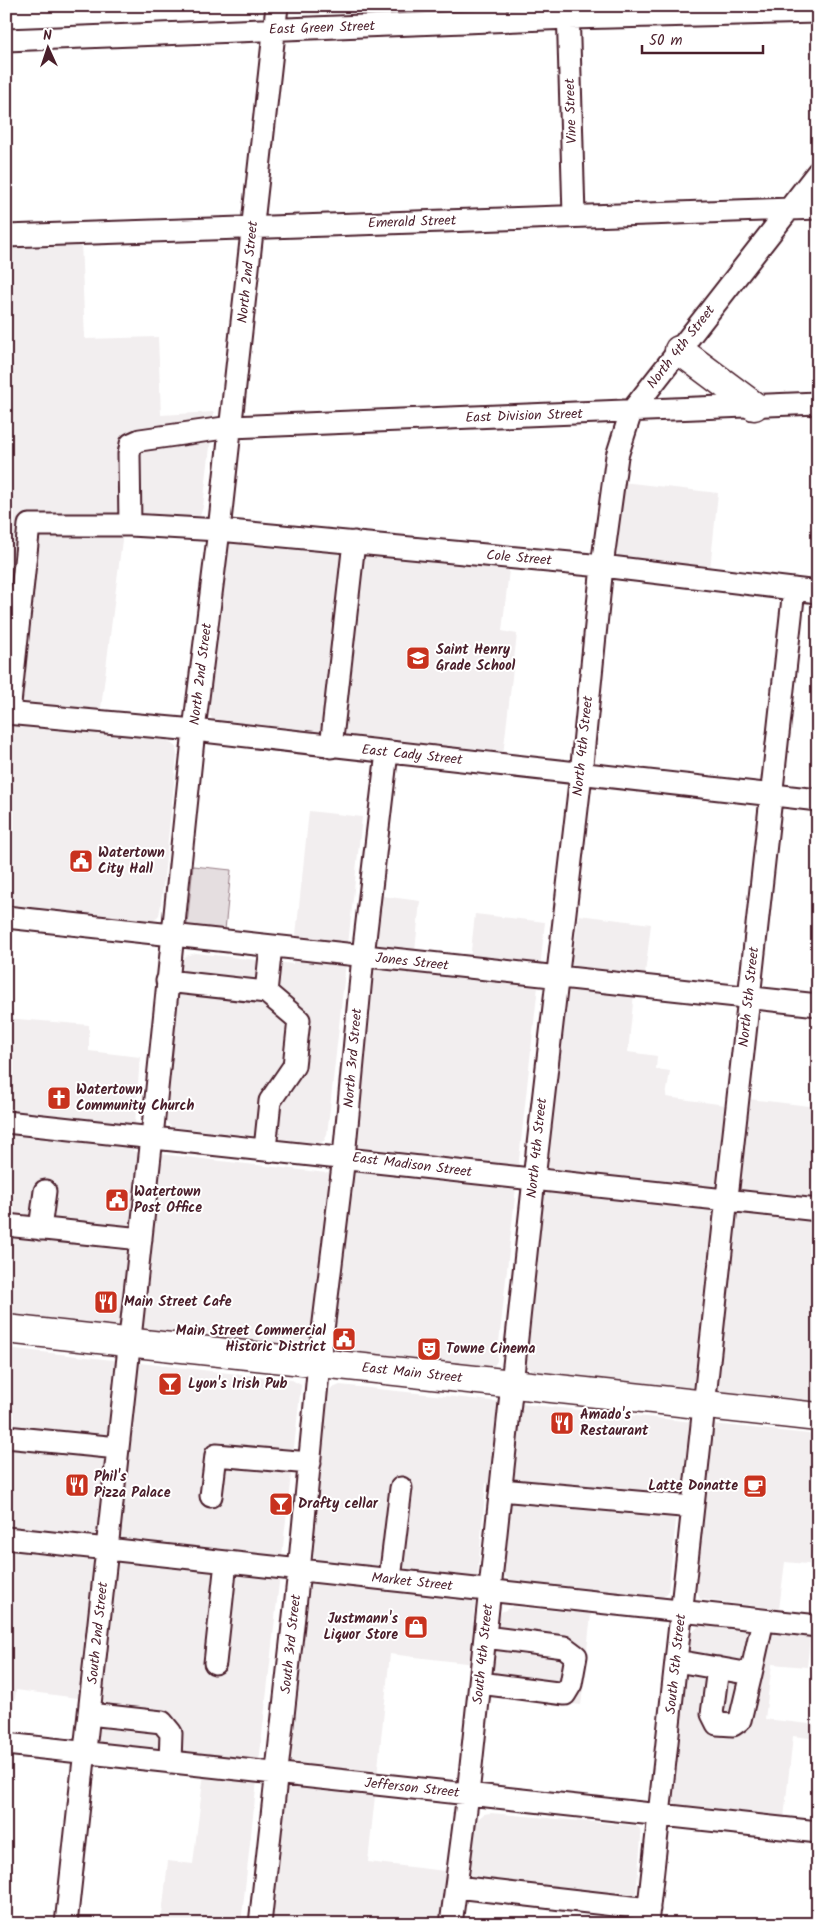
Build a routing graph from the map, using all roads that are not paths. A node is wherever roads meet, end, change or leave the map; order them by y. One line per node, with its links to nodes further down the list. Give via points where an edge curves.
1 (277, 6): 4 (street, North 2nd Street)
2 (569, 12): 3 (street, East Green Street); 4 (street, East Green Street); 9 (street, Vine Street)
3 (818, 12)
4 (275, 30): 5 (street, East Green Street); 10 (street, North 2nd Street)
5 (6, 40)
6 (818, 172): 7 (street, North 4th Street)
7 (789, 208): 8 (street, Emerald Street); 9 (street, Emerald Street); 12 (street, North 4th Street)
8 (818, 208)
9 (574, 216): 10 (street, Emerald Street)
10 (254, 227): 11 (street, Emerald Street); 16 (street, North 2nd Street)
11 (6, 236)
12 (679, 350): 14 (main road); 15 (street, North 4th Street)
13 (818, 403): 14 (street, East Division Street)
14 (754, 406): 15 (street, East Division Street)
15 (631, 412): 16 (street, East Division Street); 21 (street, North 4th Street, via 617,456)
16 (231, 427): 17 (street, East Division Street, via 131,444); 18 (street, North 2nd Street)
17 (130, 525): 18 (street, Cole Street); 20 (street, Cole Street, via 29,525)
18 (219, 530): 19 (street, Cole Street); 25 (street, North 2nd Street)
19 (354, 542): 21 (street, Cole Street); 26 (street)
20 (15, 562): 24 (street)
21 (602, 566): 22 (street, Cole Street); 28 (street, North 4th Street)
22 (794, 589): 23 (street, Cole Street); 29 (street, North 5th Street)
23 (818, 592)
24 (8, 713): 25 (street, East Cady Street)
25 (194, 730): 26 (street, East Cady Street); 32 (street, North 2nd Street)
26 (331, 747): 27 (street, East Cady Street)
27 (387, 752): 28 (street, East Cady Street); 34 (street, North 3rd Street)
28 (581, 774): 29 (street, East Cady Street); 35 (street, North 4th Street)
29 (772, 794): 30 (street, East Cady Street); 38 (street, North 5th Street)
30 (818, 800)
31 (6, 917): 32 (street, Jones Street)
32 (171, 935): 33 (street, Jones Street); 36 (street, North 2nd Street)
33 (271, 946): 34 (street, Jones Street); 37 (street)
34 (363, 956): 35 (street, Jones Street); 43 (street, North 3rd Street)
35 (557, 978): 38 (street, Jones Street); 44 (street, North 4th Street)
36 (167, 980): 37 (street); 41 (street, North 2nd Street)
37 (266, 992): 42 (street, via 298,1020 294,1066 270,1101)
38 (749, 999): 39 (street, Jones Street); 46 (street, North 5th Street)
39 (818, 1006)
40 (6, 1122): 41 (street, East Madison Street)
41 (152, 1138): 42 (street, East Madison Street); 50 (street, North 2nd Street)
42 (265, 1149): 43 (street, East Madison Street)
43 (344, 1157): 44 (street, East Madison Street); 53 (street, North 3rd Street)
44 (534, 1179): 46 (street, East Madison Street); 54 (street, North 4th Street)
45 (45, 1191): 49 (street)
46 (728, 1200): 47 (street, East Madison Street); 55 (street, North 5th Street)
47 (818, 1210)
48 (6, 1225): 49 (street)
49 (40, 1229): 50 (street)
50 (141, 1239): 52 (street, North 2nd Street)
51 (6, 1329): 52 (main road, East Main Street)
52 (129, 1342): 53 (main road, East Main Street); 58 (street, South 2nd Street)
53 (319, 1363): 54 (main road, East Main Street); 59 (street, South 3rd Street)
54 (513, 1384): 55 (main road, East Main Street); 61 (street, South 4th Street)
55 (704, 1404): 56 (main road, East Main Street); 63 (street, South 5th Street)
56 (818, 1417)
57 (6, 1437): 58 (street)
58 (118, 1448): 65 (street, South 2nd Street)
59 (310, 1463): 62 (street, via 216,1455); 67 (street, South 3rd Street)
60 (402, 1488): 68 (street)
61 (501, 1490): 63 (street); 69 (street, South 4th Street)
62 (211, 1496)
63 (693, 1507): 70 (street, South 5th Street)
64 (6, 1538): 65 (street, Market Street)
65 (107, 1548): 66 (street, Market Street); 79 (street, South 2nd Street)
66 (226, 1562): 67 (street, Market Street); 75 (street)
67 (299, 1571): 68 (street, Market Street); 83 (street, South 3rd Street)
68 (390, 1579): 69 (street, Market Street)
69 (490, 1590): 70 (street, Market Street); 73 (street, South 4th Street)
70 (682, 1611): 71 (street, Market Street); 74 (street, South 5th Street)
71 (763, 1620): 72 (street, Market Street); 77 (street)
72 (818, 1626)
73 (485, 1637): 78 (street, South 4th Street); 78 (street, via 564,1647 576,1656 571,1684 565,1694)
74 (677, 1661): 76 (street); 85 (street, South 5th Street)
75 (215, 1662)
76 (718, 1668): 77 (street); 77 (street, via 712,1714 717,1724 733,1726 740,1720)
77 (751, 1674)
78 (480, 1683): 84 (street, South 4th Street)
79 (89, 1714): 81 (street, South 2nd Street); 82 (street, via 162,1722 171,1733)
80 (6, 1744): 81 (street, Jefferson Street)
81 (85, 1753): 82 (street, Jefferson Street); 89 (street, South 2nd Street)
82 (170, 1762): 83 (street, Jefferson Street)
83 (276, 1774): 84 (street, Jefferson Street); 90 (street, South 3rd Street)
84 (468, 1794): 85 (street, Jefferson Street); 87 (street, South 4th Street)
85 (660, 1815): 86 (street, Jefferson Street); 88 (street, South 5th Street)
86 (818, 1832)
87 (456, 1887): 88 (street); 91 (street, South 4th Street)
88 (648, 1916)
89 (66, 1924)
90 (260, 1924)
91 (451, 1924)

